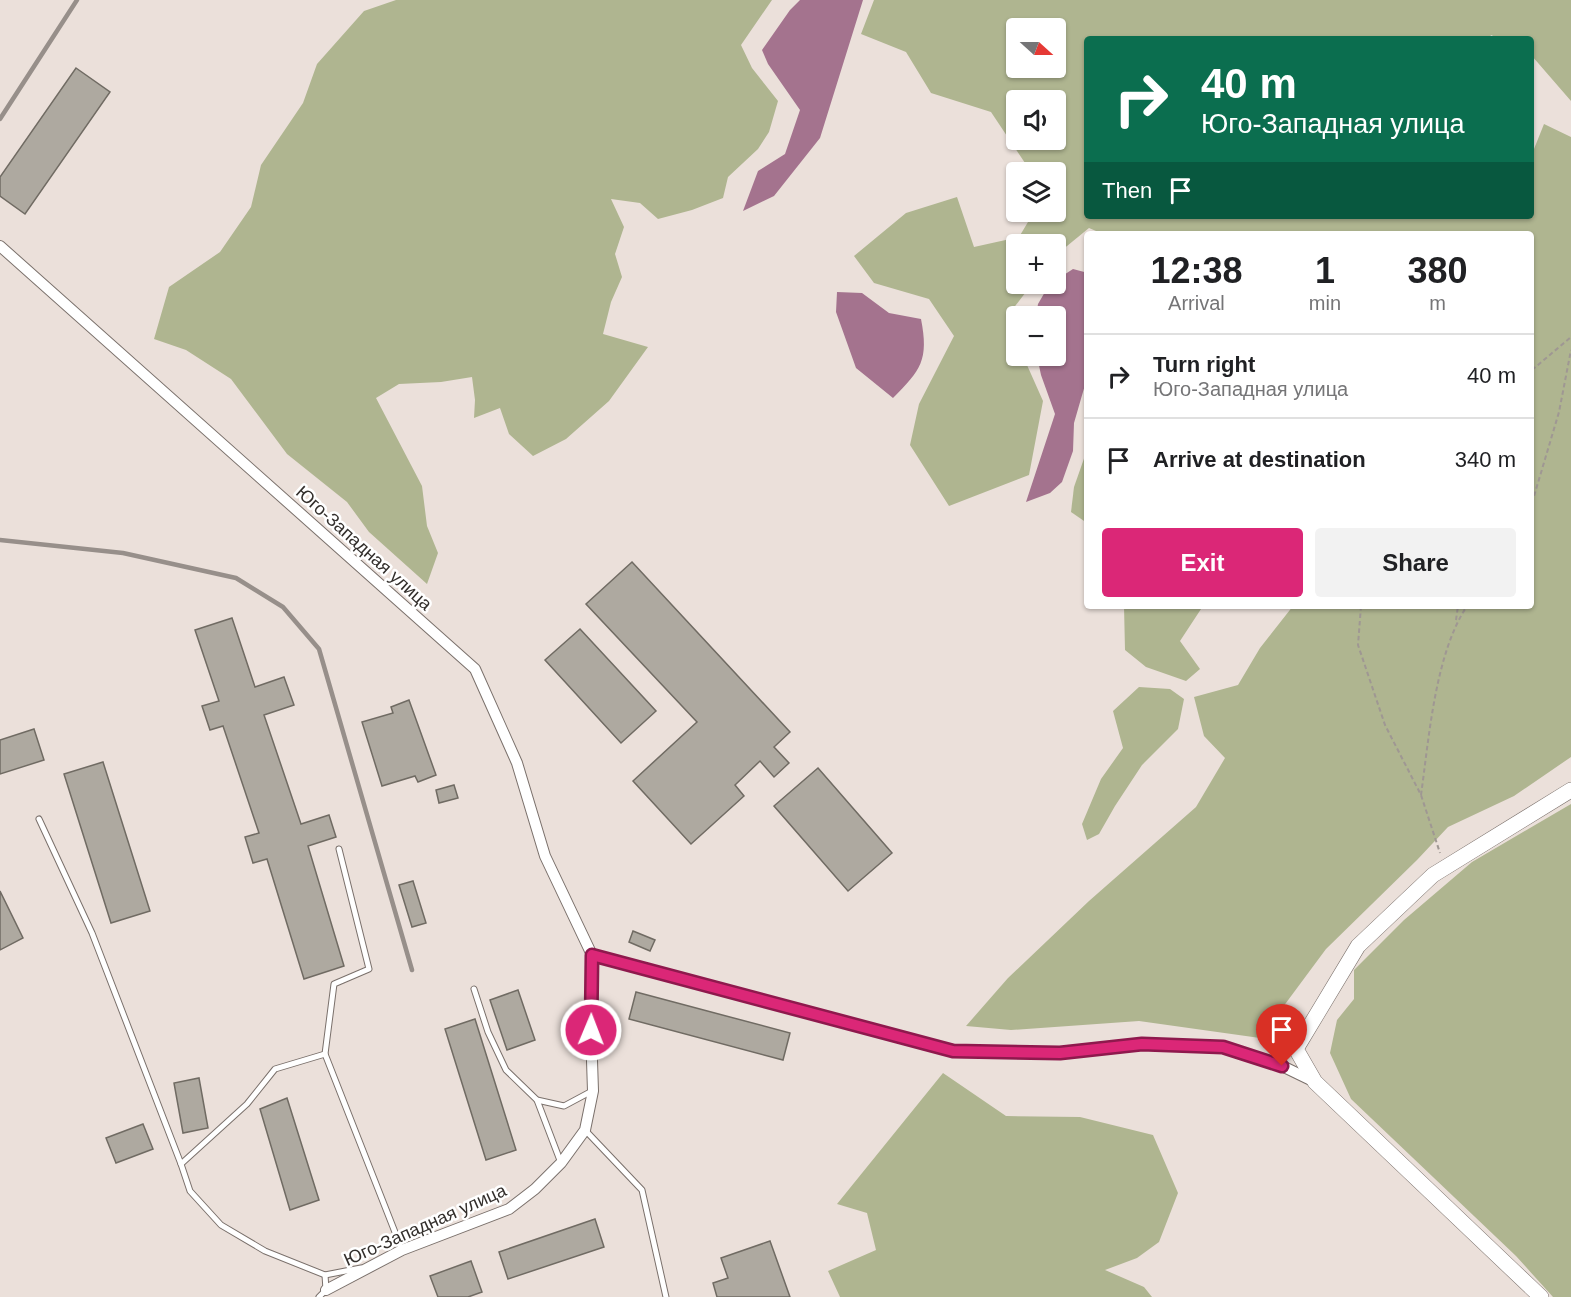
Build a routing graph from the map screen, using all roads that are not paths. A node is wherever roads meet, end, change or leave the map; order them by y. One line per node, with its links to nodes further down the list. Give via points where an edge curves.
1 (0, 246): 5 (street, Юго-Западная улица, via 475,669 517,763 545,856)
2 (1571, 790): 7 (street, via 1432,875 1358,946)
3 (39, 819): 15 (lane, via 92,933)
4 (339, 849): 8 (lane, via 369,969 334,984)
5 (592, 955): 9 (street, via 953,1051 1060,1053 1142,1044 1223,1047); 11 (street, Юго-Западная улица)
6 (474, 989): 12 (lane, via 506,1070)
7 (1296, 1049): 9 (street); 10 (street)
8 (325, 1054): 15 (lane, via 275,1069 247,1104); 16 (lane)
9 (1282, 1066): 10 (street)
10 (1315, 1082): 21 (street)
11 (593, 1091): 12 (lane, via 564,1106); 13 (street, Юго-Западная улица)
12 (537, 1100): 14 (lane)
13 (585, 1130): 14 (street, Юго-Западная улица); 20 (lane, via 642,1190)
14 (561, 1163): 16 (street, Юго-Западная улица, via 509,1209)
15 (181, 1164): 18 (lane, via 190,1191 221,1225 266,1251)
16 (402, 1250): 17 (street, Юго-Западная улица)
17 (368, 1267): 18 (lane); 19 (street, Юго-Западная улица)
18 (324, 1275): 19 (lane)
19 (323, 1294)
20 (666, 1297)
21 (1541, 1297)

